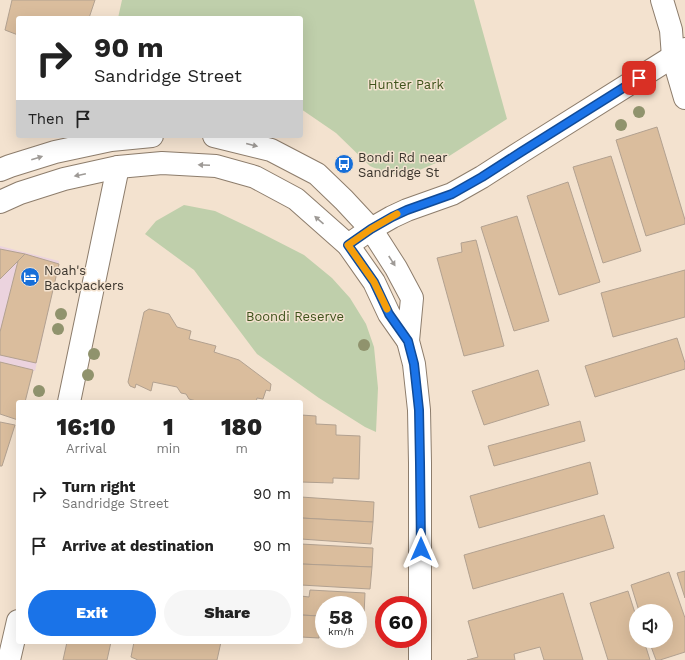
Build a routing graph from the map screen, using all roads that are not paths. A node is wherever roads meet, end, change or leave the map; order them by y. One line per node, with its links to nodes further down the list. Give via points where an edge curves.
1 (662, 0): 2 (main road)
2 (679, 53): 3 (main road); 9 (main road, via 482,177 452,194 407,210)
3 (685, 98)
4 (132, 138): 7 (main road, one-way to 4, via 55,152)
5 (222, 138): 9 (main road, one-way to 9, via 271,150 317,174)
6 (118, 167): 8 (main road, one-way to 8, via 64,178 20,192); 10 (main road, one-way to 6, via 296,200 255,177 216,166 162,163); 12 (main road)
7 (0, 170)
8 (0, 202)
9 (371, 229): 10 (main road); 11 (main road, one-way to 11, via 412,298)
10 (348, 245): 11 (main road, via 374,282 389,314)
11 (408, 341): 15 (main road, via 414,364 419,410)
12 (69, 400)
13 (16, 630): 14 (main road)
14 (9, 660)
15 (420, 660)

